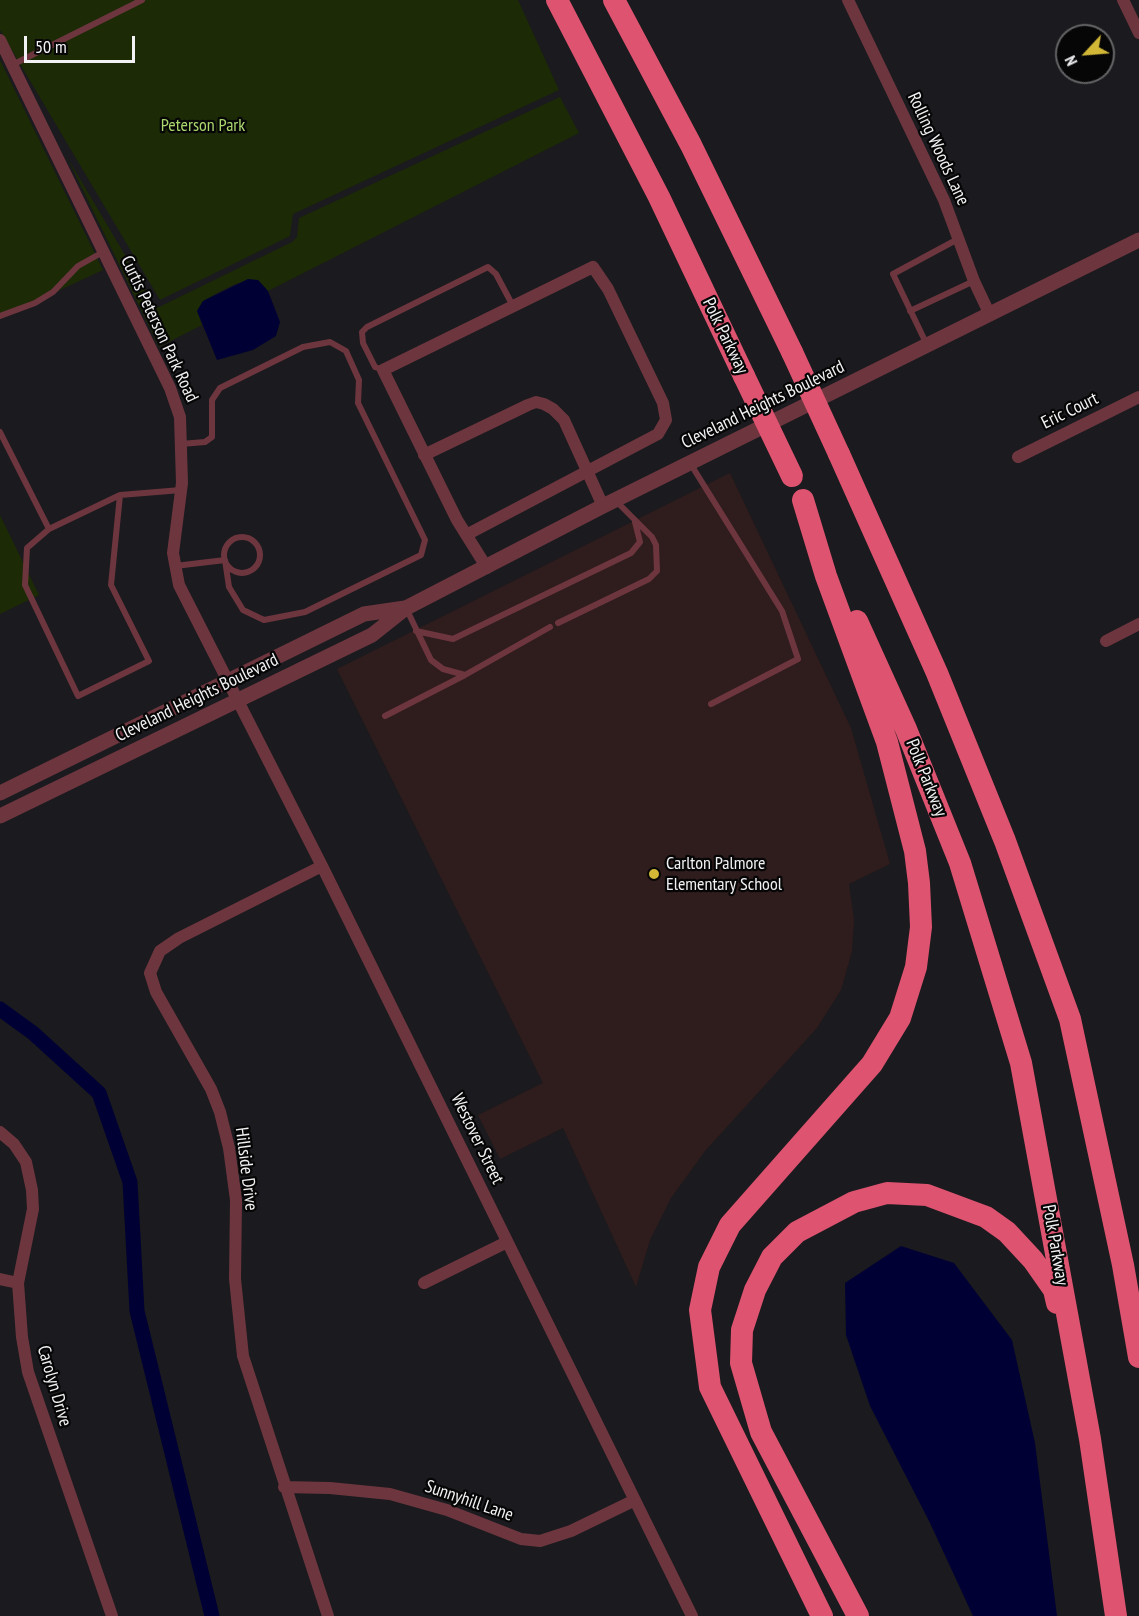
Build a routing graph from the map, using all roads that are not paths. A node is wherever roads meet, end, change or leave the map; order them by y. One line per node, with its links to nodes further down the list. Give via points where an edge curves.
1 (142, 0): 8 (lane)
2 (557, 0): 28 (highway, Polk Parkway, bridge, via 659,197)
3 (614, 0): 50 (highway, bridge, via 691,145 839,454 937,673 1005,841)
4 (848, 0): 9 (street, Rolling Woods Lane, via 944,200)
5 (1123, 0): 6 (street)
6 (1139, 33)
7 (0, 40): 8 (street, Curtis Peterson Park Road)
8 (12, 65): 11 (street, Curtis Peterson Park Road)
9 (958, 239): 12 (street, Rolling Woods Lane); 14 (lane, via 893,274)
10 (1139, 240): 15 (street, Cleveland Heights Boulevard)
11 (104, 251): 16 (lane, via 78,266 44,297); 21 (street, Curtis Peterson Park Road, via 170,388 180,417)
12 (974, 281): 14 (lane); 15 (street, Rolling Woods Lane)
13 (513, 306): 18 (street); 18 (lane, via 488,267 367,327 363,344 375,367); 25 (street, via 593,267 608,289 663,403 666,420 658,434)
14 (910, 311): 17 (lane)
15 (990, 315): 17 (street, Cleveland Heights Boulevard)
16 (0, 316)
17 (928, 345): 24 (street, Cleveland Heights Boulevard)
18 (383, 370): 22 (street)
19 (1139, 397): 23 (street, Eric Court)
20 (0, 432): 31 (lane)
21 (182, 444): 26 (street, Curtis Peterson Park Road); 33 (lane, via 205,442 212,436 212,400 220,388 303,347 330,342 346,351 359,380 358,403 425,540 421,555 304,612 264,620 243,610 230,587)
22 (424, 455): 25 (street, via 536,402 554,409 564,420); 32 (street)
23 (1018, 457)
24 (690, 462): 29 (street, Cleveland Heights Boulevard); 45 (lane, via 782,611 798,659)
25 (587, 470): 29 (street); 32 (street)
26 (181, 490): 27 (lane); 34 (street, Curtis Peterson Park Road, via 173,553)
27 (120, 495): 31 (lane); 31 (lane, via 111,585 149,661 78,696 25,585 27,548)
28 (803, 500): 58 (highway, Polk Parkway, via 906,729 960,863 1021,1063); 64 (highway, via 826,576 887,742 915,851 921,927 916,967 900,1018 872,1064 730,1225 709,1267 700,1310 710,1387)
29 (609, 503): 30 (lane); 35 (street, Cleveland Heights Boulevard)
30 (635, 522): 37 (lane, via 656,545 657,571); 40 (lane, via 640,542 631,553 453,639)
31 (49, 529)
32 (468, 534): 35 (street)
33 (225, 560): 33 (lane, via 225,548 236,537 248,538 258,546 257,564 247,572 231,569); 34 (lane)
34 (175, 566): 43 (street, Curtis Peterson Park Road, via 179,585)
35 (487, 568): 36 (street, Cleveland Heights Boulevard)
36 (406, 608): 40 (lane); 43 (street, Cleveland Heights Boulevard, via 364,614); 44 (street, Cleveland Heights Boulevard, via 372,635)
37 (558, 623)
38 (1139, 624): 41 (street)
39 (550, 627): 42 (lane)
40 (416, 631): 42 (lane, via 432,660 443,669)
41 (1106, 641)
42 (465, 675): 46 (lane)
43 (228, 680): 44 (street, Westover Street); 47 (street, Cleveland Heights Boulevard)
44 (238, 700): 48 (street, Cleveland Heights Boulevard); 49 (street, Westover Street)
45 (711, 704)
46 (385, 716)
47 (0, 793)
48 (0, 816)
49 (322, 866): 52 (street, Westover Street); 59 (street, Hillside Drive, via 179,938 160,951 150,973 156,992 220,1112 236,1200 238,1333 248,1378)
50 (1070, 1019): 53 (highway); 57 (highway)
51 (0, 1132): 55 (street, Carolyn Drive, via 26,1162 32,1190 33,1209)
52 (507, 1242): 56 (street); 60 (street, Westover Street)
53 (1139, 1262)
54 (0, 1279): 55 (street)
55 (18, 1283): 61 (street, Carolyn Drive, via 28,1372)
56 (424, 1283)
57 (1139, 1357)
58 (1090, 1439): 65 (highway, via 1054,1290 1033,1260 987,1217 927,1195 887,1193 854,1202 797,1232 772,1257 755,1290 742,1330 741,1363 761,1431); 66 (highway, Polk Parkway)
59 (284, 1487): 60 (street, Sunnyhill Lane, via 390,1494 447,1510 521,1539 540,1541 572,1531); 62 (street, Hillside Drive)
60 (634, 1500): 63 (street, Westover Street)
61 (112, 1616)
62 (328, 1616)
63 (692, 1616)
64 (822, 1616)
65 (858, 1616)
66 (1116, 1616)

